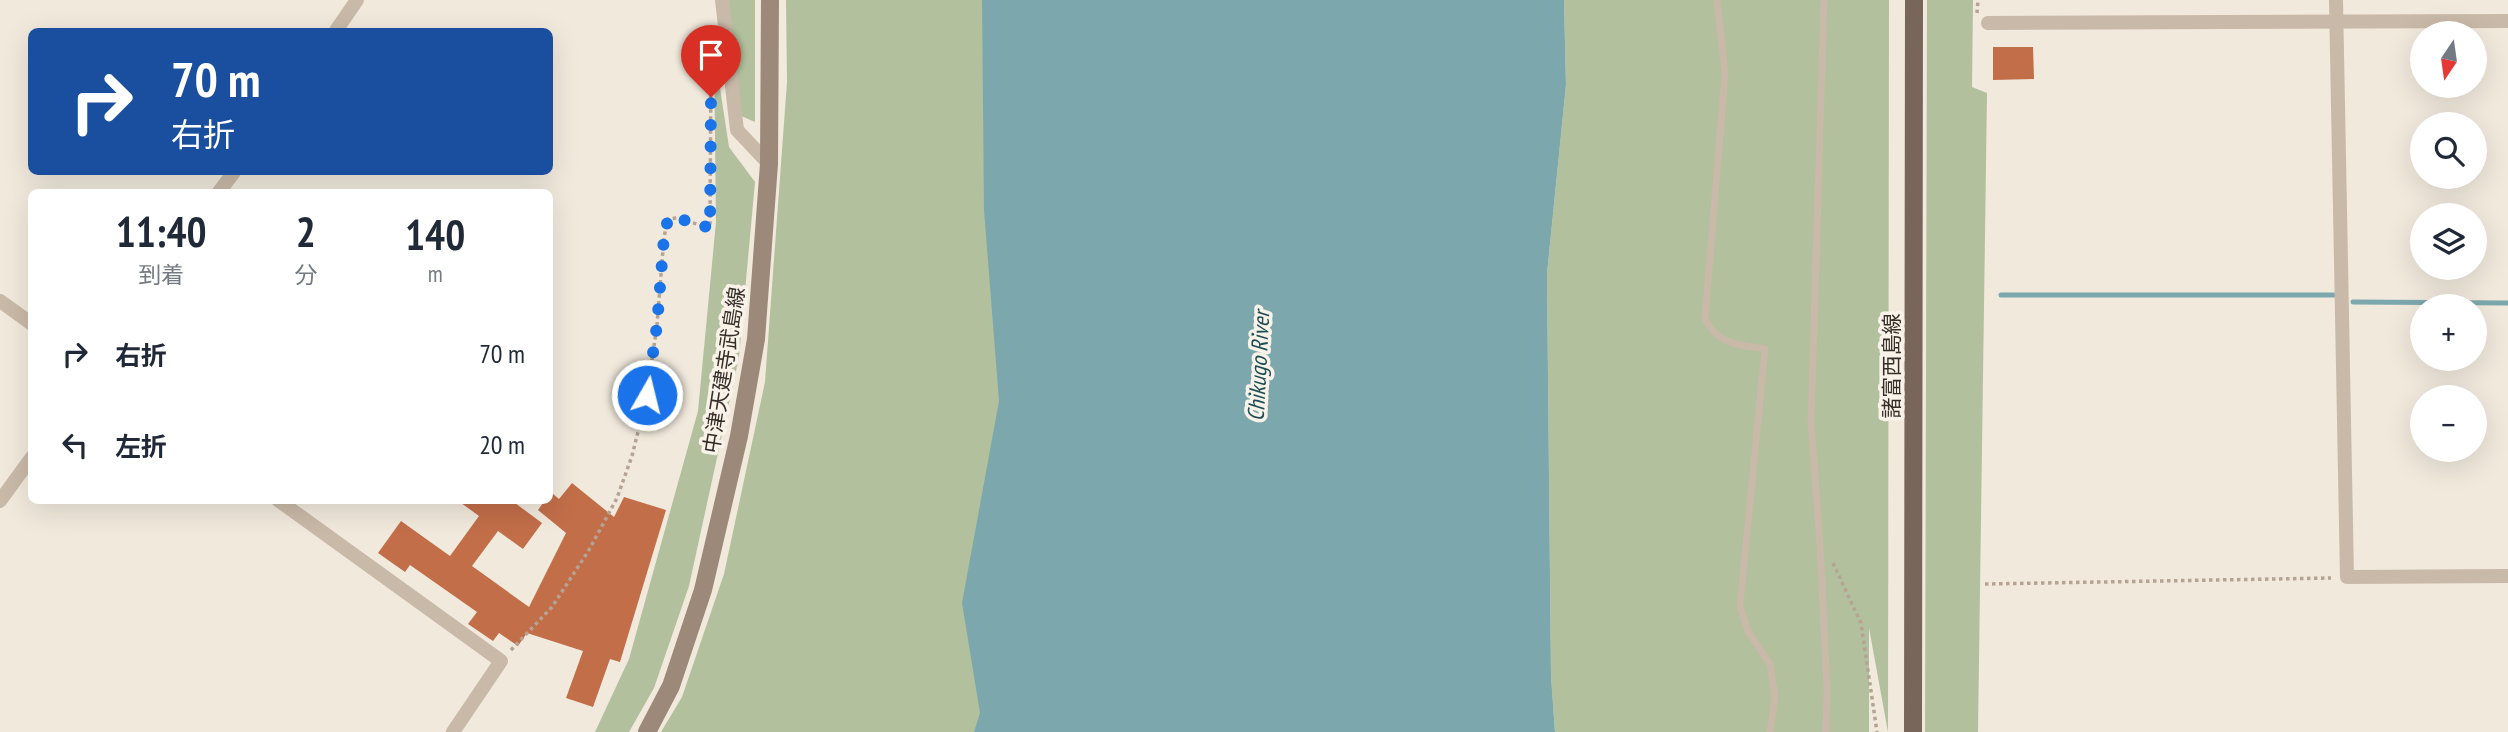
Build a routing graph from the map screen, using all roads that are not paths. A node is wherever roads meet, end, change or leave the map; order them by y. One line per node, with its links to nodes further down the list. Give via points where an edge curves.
1 (357, 0): 11 (street)
2 (722, 0): 12 (street, via 737,130)
3 (770, 0): 12 (main road, 中津天建寺武島線)
4 (1717, 0): 21 (lane, via 1725,74 1705,318 1711,331 1725,342 1765,349 1740,606 1748,631 1770,664 1774,697)
5 (1824, 0): 22 (lane, via 1811,423)
6 (1914, 0): 23 (main road, 諸富西島線)
7 (2336, 0): 8 (street)
8 (2337, 21): 9 (street); 10 (street); 18 (street, via 2347,578)
9 (2508, 21)
10 (1988, 23)
11 (337, 28)
12 (769, 164): 20 (main road, 中津天建寺武島線, via 755,339 739,436 703,590 671,686)
13 (0, 301): 14 (street)
14 (28, 321)
15 (28, 462): 16 (street)
16 (0, 501)
17 (284, 504): 19 (street, via 501,661)
18 (2508, 576)
19 (453, 732)
20 (648, 732)
21 (1770, 732)
22 (1826, 732)
23 (1913, 732)

